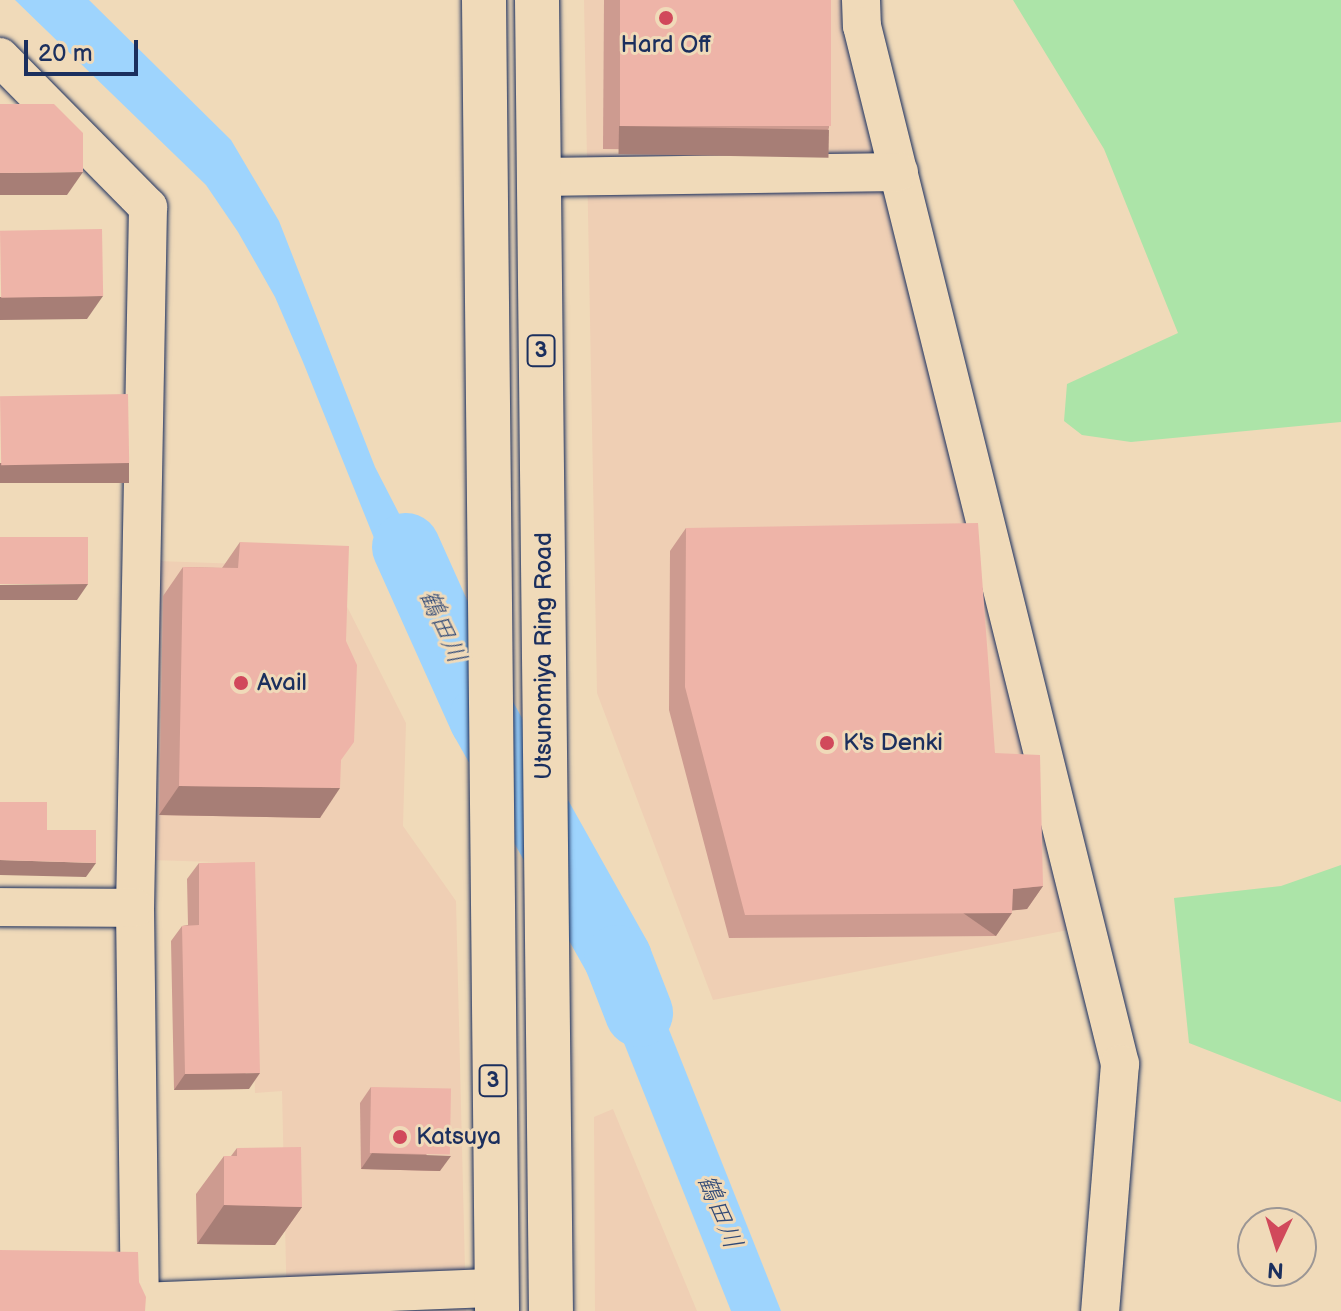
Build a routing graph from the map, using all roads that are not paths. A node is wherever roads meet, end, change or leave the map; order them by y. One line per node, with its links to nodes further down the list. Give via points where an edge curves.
1 (484, 0): 9 (main road, 3)
2 (537, 0): 6 (main road, Utsunomiya Ring Road / 3)
3 (861, 0): 5 (street, via 862,26)
4 (0, 57): 8 (street, via 148,207)
5 (899, 172): 6 (street); 12 (street, via 1120,1064)
6 (540, 177): 11 (main road, Utsunomiya Ring Road / 3)
7 (0, 907): 8 (street)
8 (135, 908): 10 (street)
9 (496, 1300): 10 (street)
10 (140, 1306)
11 (551, 1311)
12 (1100, 1311)

